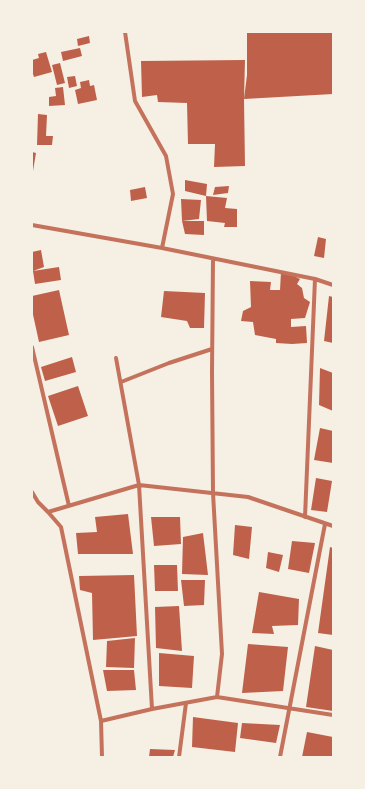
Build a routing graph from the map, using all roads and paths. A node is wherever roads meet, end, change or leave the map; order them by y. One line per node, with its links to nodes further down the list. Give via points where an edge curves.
1 (125, 32): 3 (street, via 135,101 166,156 173,194)
2 (32, 225): 3 (street)
3 (162, 248): 4 (street)
4 (213, 259): 5 (street); 8 (street)
5 (315, 279): 6 (street); 18 (street)
6 (333, 285)
7 (32, 347): 16 (street)
8 (212, 349): 10 (street, via 169,362); 13 (street)
9 (116, 358): 10 (street)
10 (121, 382): 11 (street)
11 (139, 485): 13 (street); 16 (street); 23 (street)
12 (32, 492): 14 (street)
13 (213, 493): 18 (street, via 248,497); 21 (street, via 222,654)
14 (38, 502): 15 (street); 17 (street)
15 (32, 504)
16 (69, 506): 17 (street)
17 (48, 512): 26 (street, via 61,527)
18 (305, 517): 19 (street)
19 (325, 524): 20 (street); 24 (street)
20 (333, 526)
21 (217, 698): 22 (street); 24 (street)
22 (186, 702): 23 (street); 28 (street)
23 (152, 709): 26 (street)
24 (289, 709): 25 (street); 29 (street)
25 (333, 715)
26 (100, 721): 27 (street)
27 (102, 757)
28 (179, 757)
29 (280, 757)

